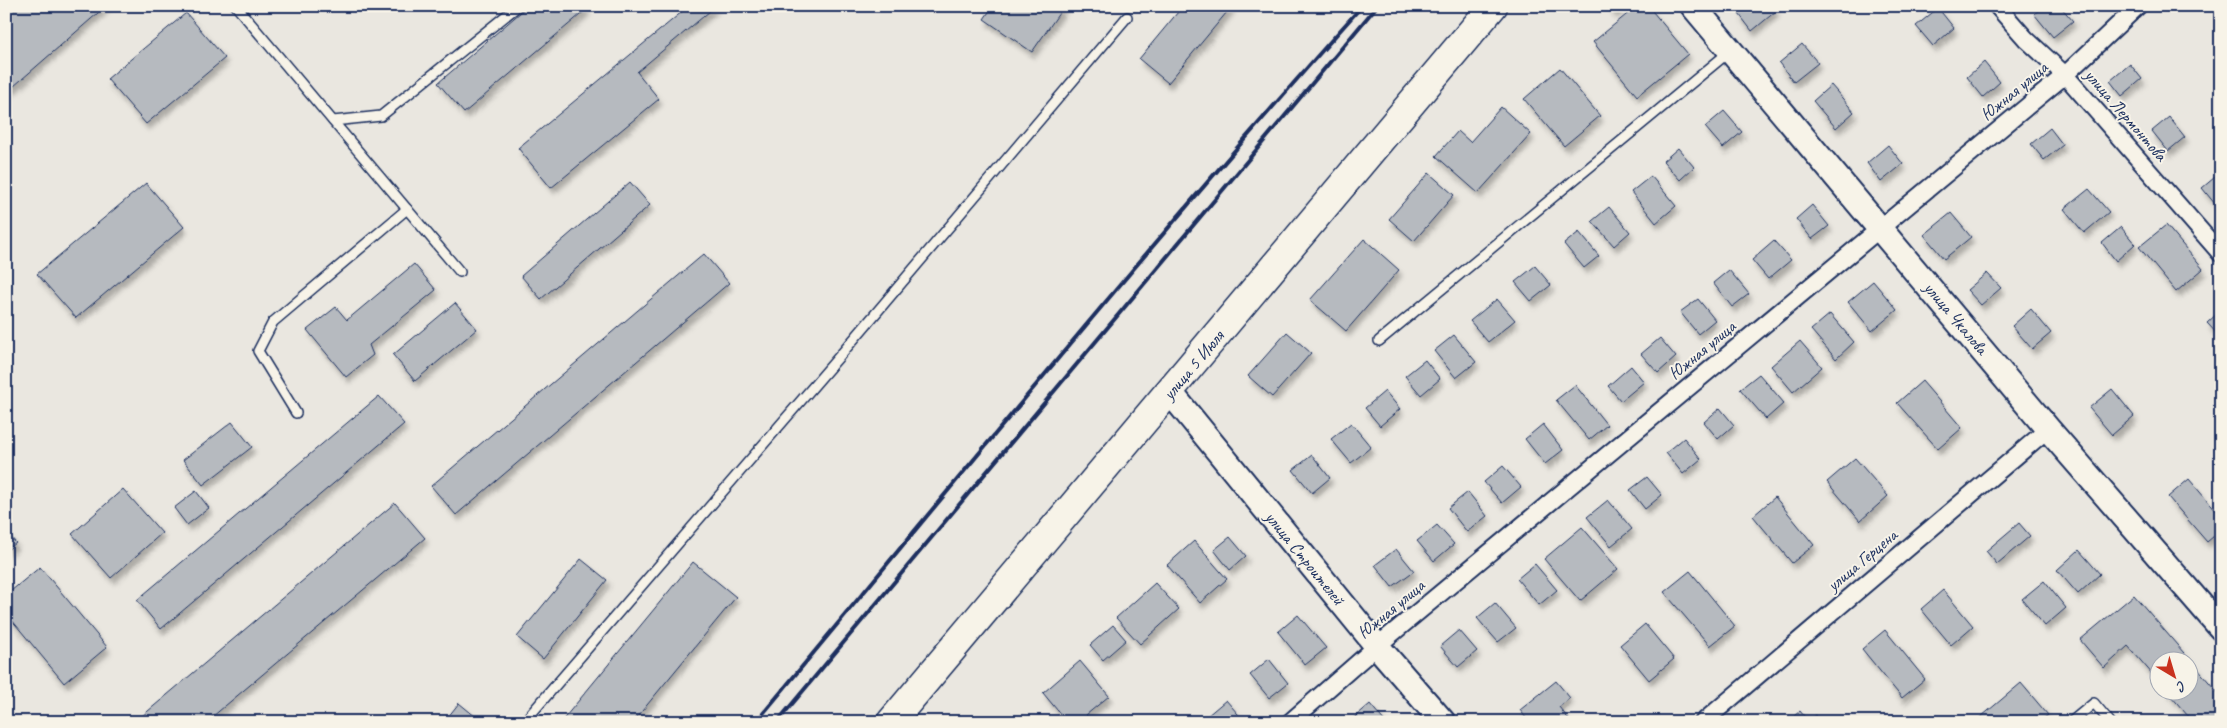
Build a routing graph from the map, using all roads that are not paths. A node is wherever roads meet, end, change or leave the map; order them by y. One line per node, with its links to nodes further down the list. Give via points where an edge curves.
1 (236, 6): 10 (lane)
2 (518, 6): 10 (lane, via 381,116)
3 (1493, 6): 16 (highway, улица 5 Июля)
4 (1693, 6): 8 (street, улица Чкалова)
5 (1997, 6): 9 (street, улица Лермонтова, via 2026,39)
6 (2138, 6): 9 (street, Южная улица)
7 (1127, 18): 21 (lane)
8 (1732, 51): 12 (street, улица Чкалова); 15 (lane)
9 (2065, 74): 12 (street, Южная улица); 13 (street, улица Лермонтова)
10 (333, 121): 11 (lane)
11 (407, 209): 14 (lane); 17 (lane, via 273,322 258,351)
12 (1880, 228): 18 (street, улица Чкалова); 20 (street, Южная улица)
13 (2221, 254)
14 (460, 272)
15 (1378, 341)
16 (1170, 392): 20 (street, улица Строителей); 22 (highway, улица 5 Июля)
17 (296, 413)
18 (2048, 428): 19 (street, улица Чкалова); 25 (street, улица Герцена)
19 (2221, 628)
20 (1377, 646): 23 (street, Южная улица); 24 (street, улица Строителей)
21 (524, 722)
22 (891, 722)
23 (1290, 722)
24 (1443, 722)
25 (1703, 722)
26 (2071, 722): 27 (lane, via 2094,703)
27 (2110, 722)

